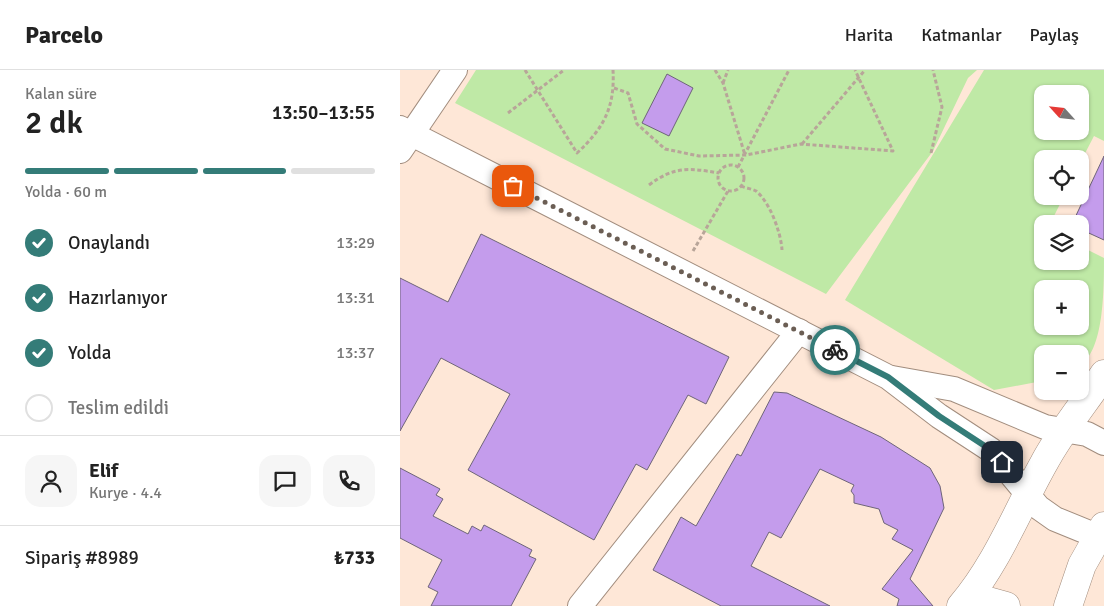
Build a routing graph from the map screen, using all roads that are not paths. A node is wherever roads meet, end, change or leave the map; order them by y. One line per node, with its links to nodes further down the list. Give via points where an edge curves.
1 (455, 70): 2 (street)
2 (404, 138): 3 (street)
3 (799, 331): 5 (street); 11 (street)
4 (1104, 374): 6 (main road)
5 (888, 377): 6 (street, via 954,389 1016,417); 8 (street, via 991,450)
6 (1063, 430): 7 (street, via 1087,434); 8 (main road)
7 (1104, 443)
8 (1027, 495): 9 (street, via 1055,519); 10 (main road, via 1002,544)
9 (1102, 534): 13 (main road, via 1082,565)
10 (965, 601): 12 (main road)
11 (580, 606)
12 (1006, 606)
13 (1068, 606)

